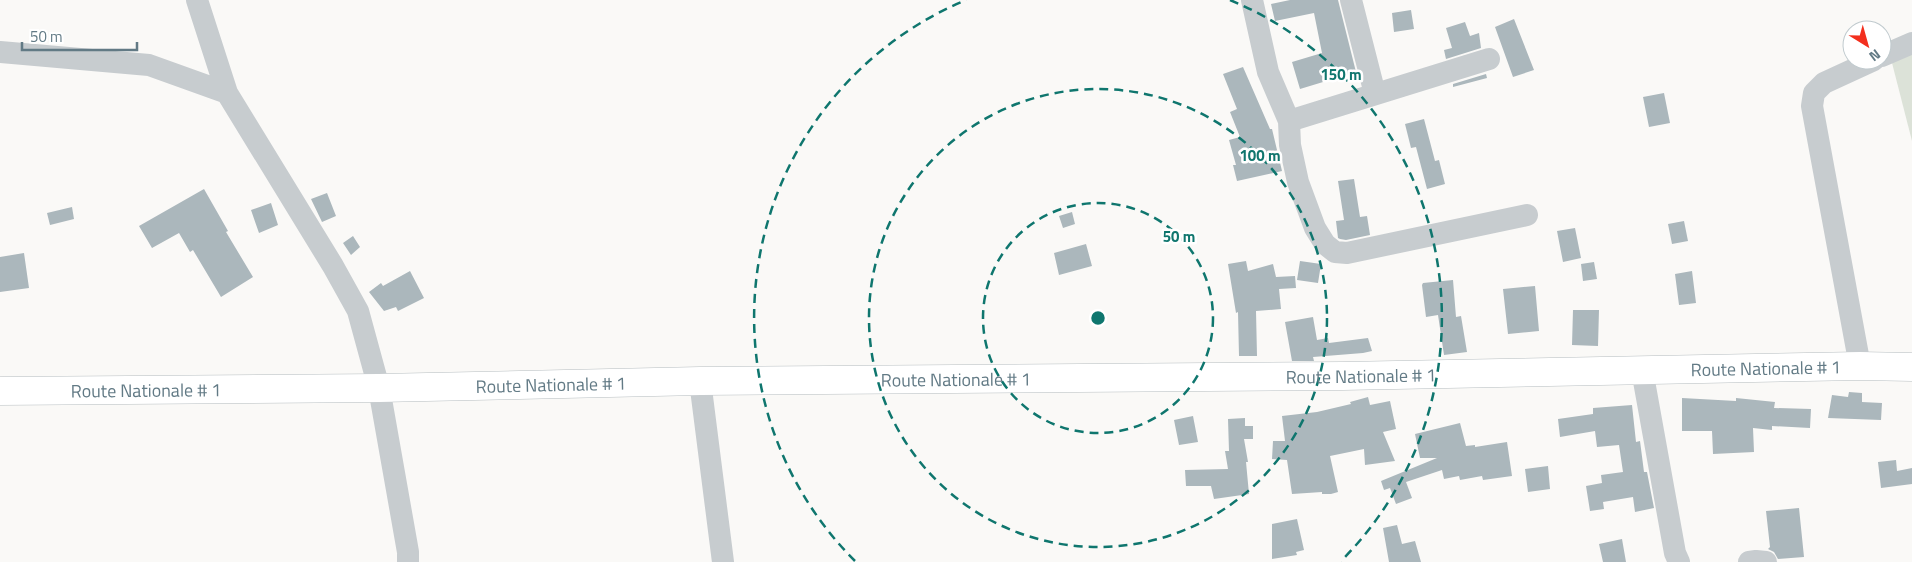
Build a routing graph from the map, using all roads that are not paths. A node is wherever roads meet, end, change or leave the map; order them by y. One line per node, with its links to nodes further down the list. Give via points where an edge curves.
1 (197, 0): 9 (street)
2 (1252, 0): 11 (street, via 1268,72)
3 (1351, 0): 10 (street)
4 (1912, 43): 6 (street)
5 (0, 52): 9 (street, via 149,65)
6 (1892, 52)
7 (1489, 59): 10 (street)
8 (1852, 70): 13 (street, via 1824,83 1814,94 1812,106)
9 (227, 93): 17 (street, via 358,311)
10 (1375, 94): 11 (street)
11 (1289, 122): 12 (street, via 1298,182 1315,228 1325,244 1335,252 1347,253)
12 (1527, 215)
13 (1860, 366): 14 (main road, Route Nationale # 1); 15 (main road, Route Nationale # 1)
14 (1912, 367)
15 (1642, 370): 16 (main road, Route Nationale # 1); 21 (street)
16 (700, 381): 17 (main road, Route Nationale # 1); 20 (street)
17 (379, 388): 18 (main road, Route Nationale # 1); 19 (street)
18 (0, 392)
19 (408, 562)
20 (723, 562)
21 (1679, 562)
22 (1749, 562): 23 (street)
23 (1766, 562)

